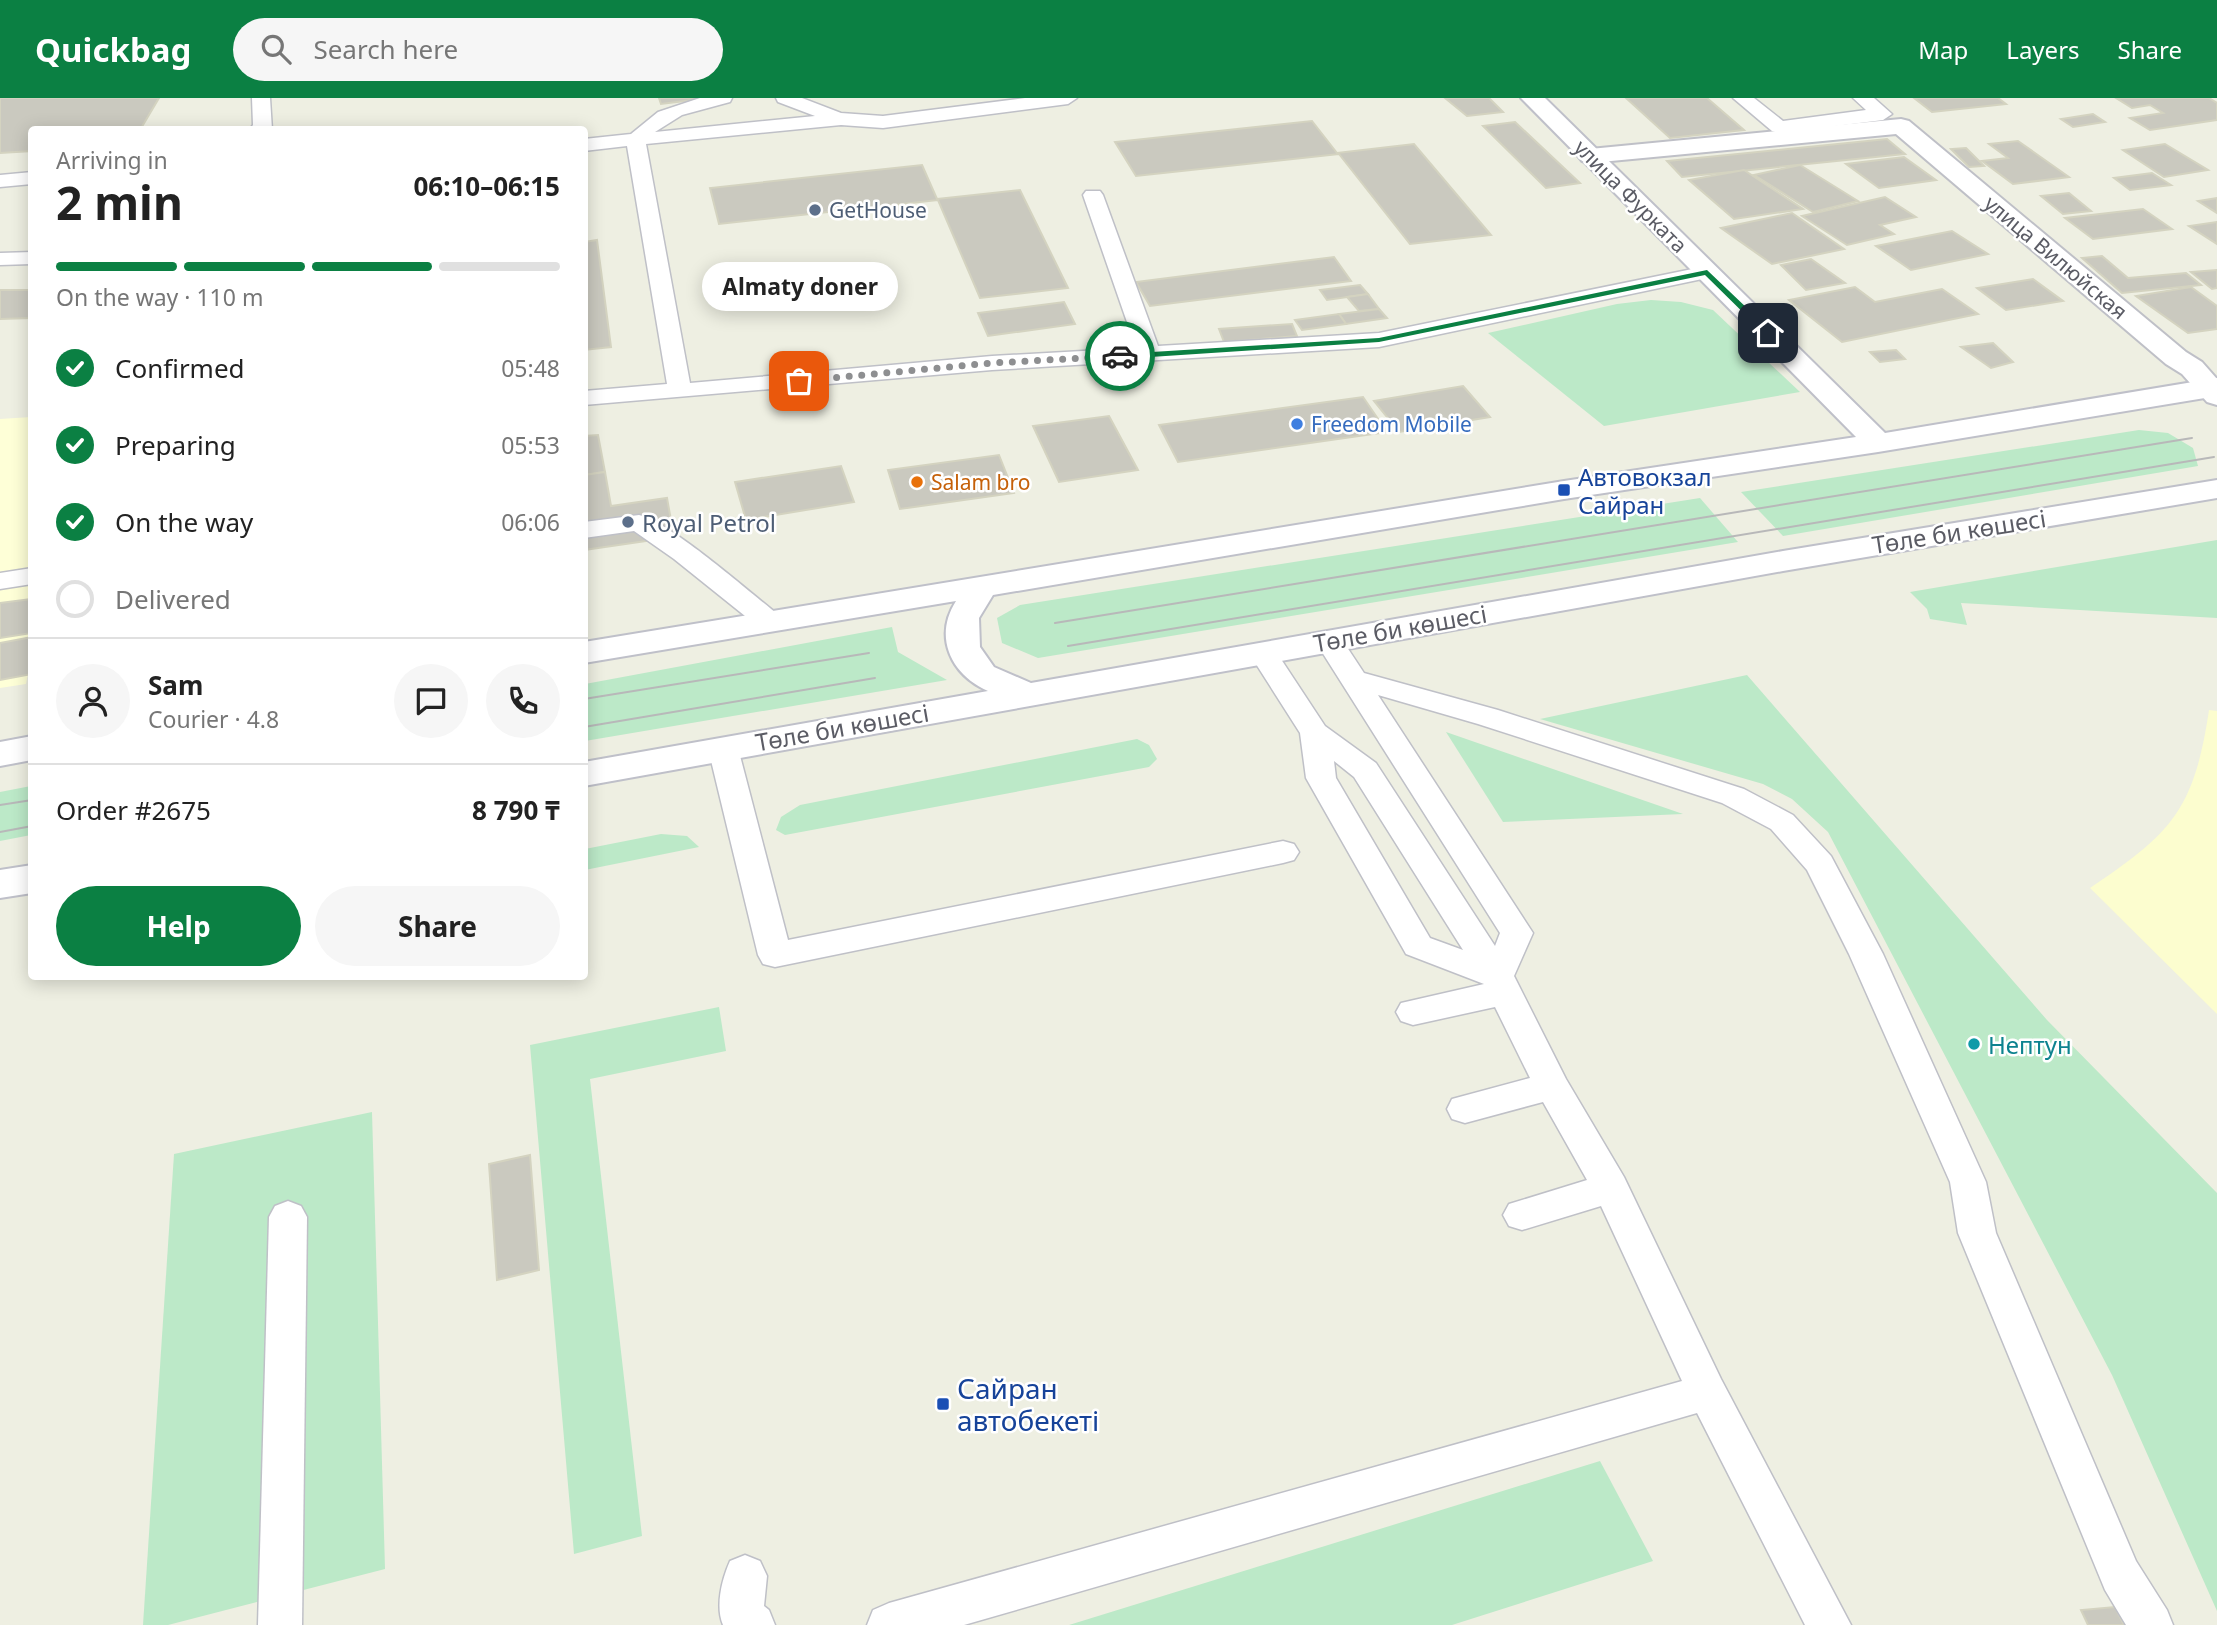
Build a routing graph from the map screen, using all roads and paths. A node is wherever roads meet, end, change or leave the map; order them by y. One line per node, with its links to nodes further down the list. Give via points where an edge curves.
1 (261, 98): 9 (lane)
2 (723, 98): 10 (lane, via 664,115)
3 (785, 98): 8 (lane)
4 (1068, 98): 8 (lane, via 883,122)
5 (1532, 98): 12 (main road, улица Фурката)
6 (1742, 98): 7 (lane, via 1779,127 1883,114)
7 (1862, 98)
8 (841, 119): 10 (lane)
9 (263, 126)
10 (636, 140): 11 (lane); 20 (lane)
11 (588, 145)
12 (1590, 156): 18 (main road, улица Фурката); 21 (main road, улица Вилюйская, via 1901,127)
13 (28, 178): 14 (lane)
14 (0, 181)
15 (1093, 195): 19 (lane)
16 (28, 258): 17 (lane)
17 (0, 259)
18 (1707, 272): 19 (lane, via 1379,340); 23 (main road, улица Фурката)
19 (1150, 355): 20 (lane, via 992,363)
20 (680, 390): 22 (lane)
21 (2215, 390): 23 (main road)
22 (588, 398)
23 (1878, 443): 28 (main road)
24 (2217, 489): 30 (main road, Төле би көшесі)
25 (588, 529): 29 (lane, via 639,523)
26 (28, 577): 27 (lane)
27 (0, 581)
28 (981, 587): 29 (main road); 34 (main road, via 962,618 963,647 982,675)
29 (770, 622): 31 (main road)
30 (1329, 641): 32 (main road, Төле би көшесі); 33 (lane)
31 (588, 652)
32 (1263, 653): 34 (main road, Төле би көшесі); 35 (lane)
33 (1353, 679): 43 (lane, via 1517,933); 56 (lane, via 1733,796 1782,822 1820,864 1866,954 1968,1182 1978,1233 2120,1574)
34 (1028, 695): 36 (main road, Төле би көшесі)
35 (1315, 733): 43 (lane, via 1365,771); 43 (lane, via 1321,778 1418,946)
36 (723, 748): 39 (main road, Төле би көшесі); 40 (lane, via 775,955)
37 (28, 749): 38 (main road)
38 (0, 754)
39 (588, 773)
40 (1283, 852)
41 (28, 879): 42 (main road)
42 (0, 884)
43 (1502, 984): 44 (lane); 45 (lane)
44 (1413, 1012)
45 (1552, 1086): 46 (lane); 47 (lane)
46 (1465, 1109)
47 (1611, 1188): 48 (lane); 50 (lane)
48 (1522, 1215)
49 (288, 1217): 52 (lane)
50 (1707, 1392): 54 (lane); 55 (lane)
51 (746, 1576): 53 (lane, via 741,1616)
52 (280, 1625)
53 (752, 1625)
54 (889, 1625)
55 (1829, 1625)
56 (2151, 1625)

